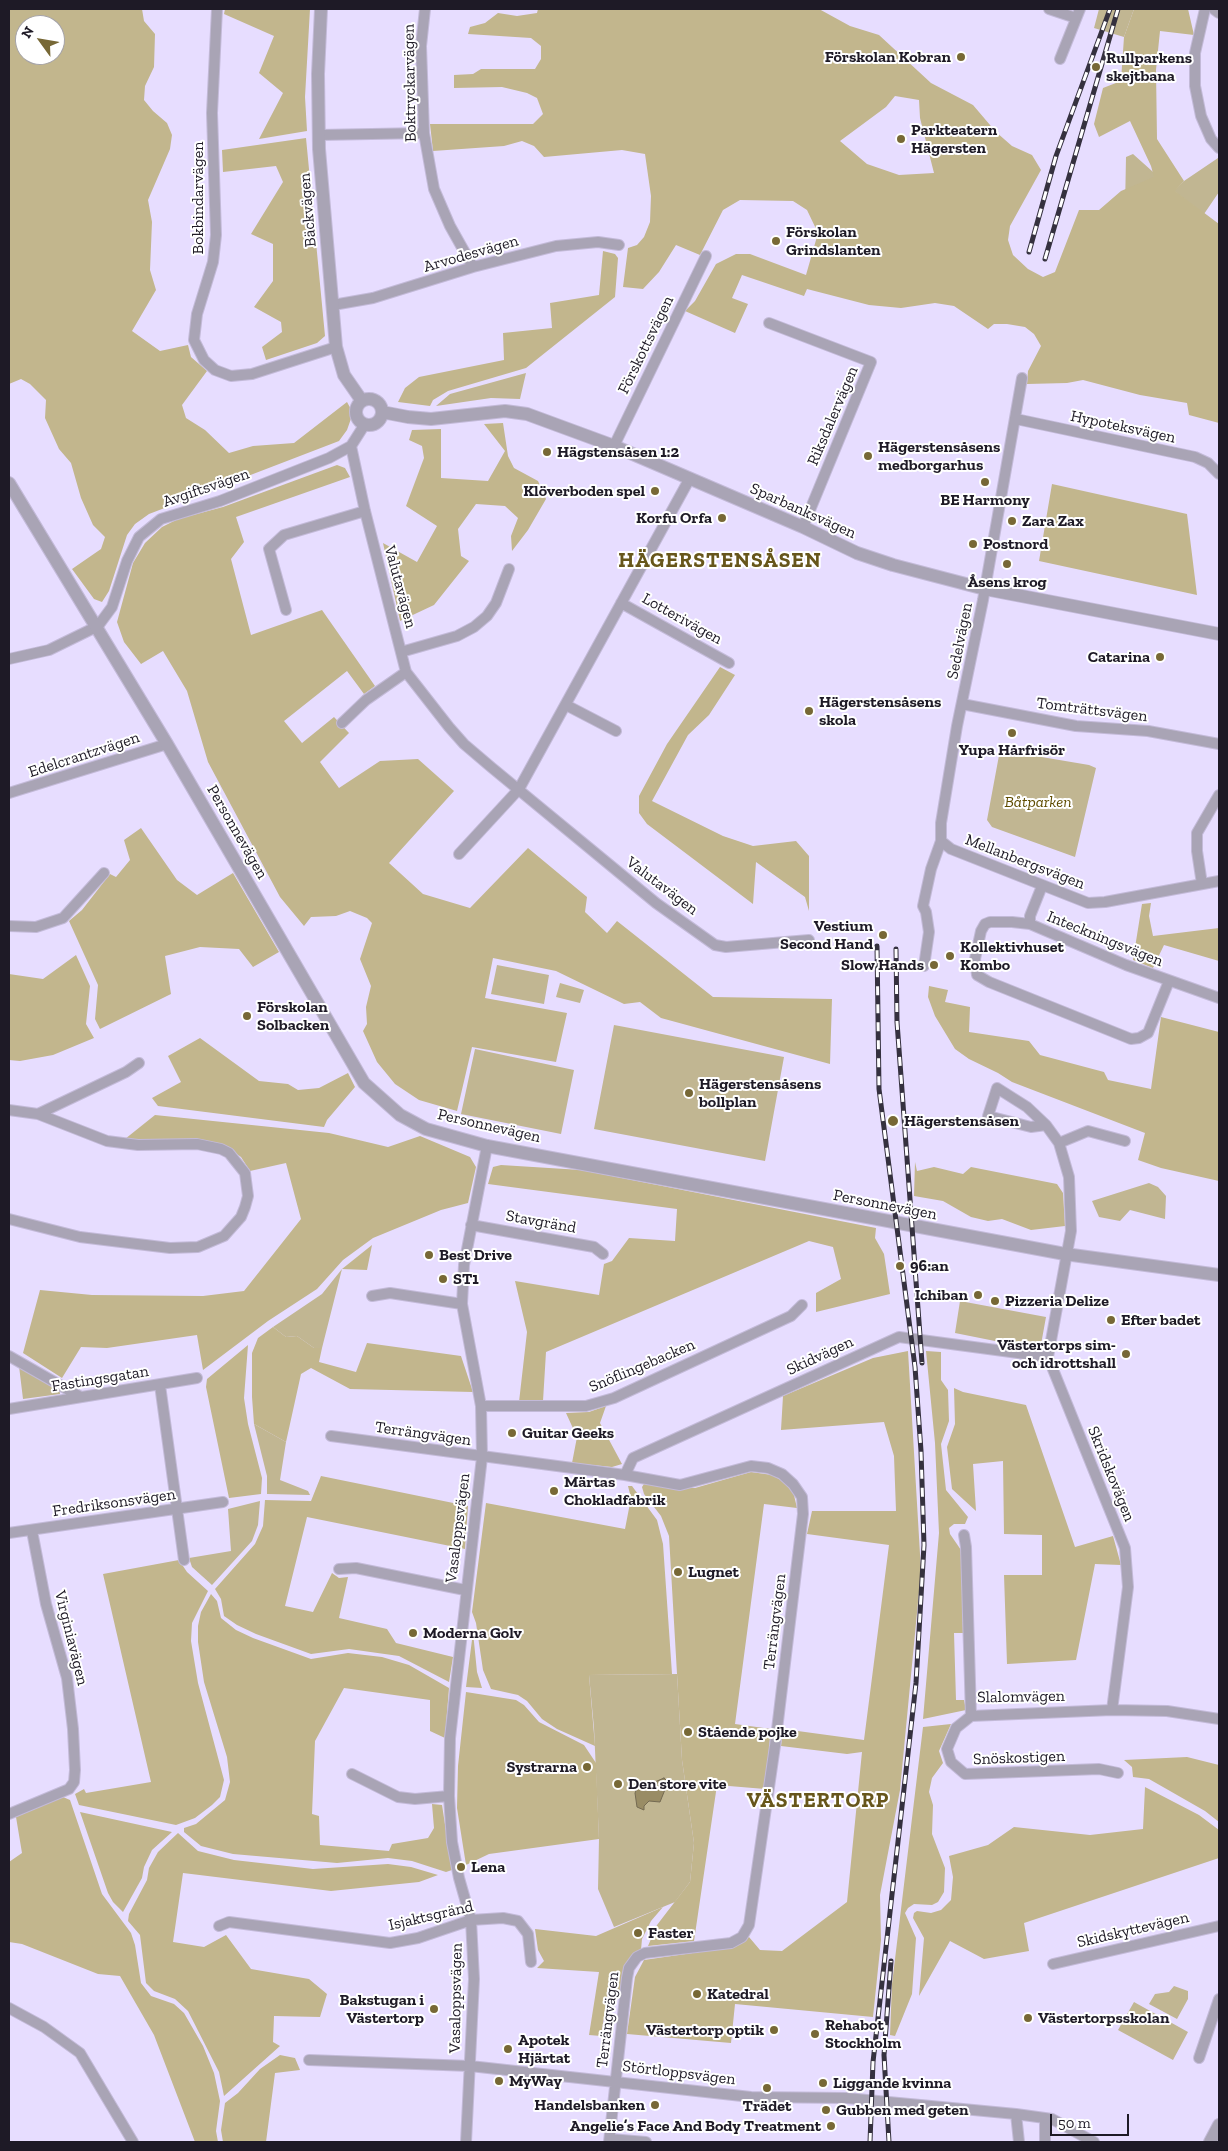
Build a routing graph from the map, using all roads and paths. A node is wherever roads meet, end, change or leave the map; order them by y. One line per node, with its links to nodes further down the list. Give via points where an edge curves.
1 (217, 9): 18 (street, Bokbindarvägen, via 212,114 216,235 214,262 197,314 194,340 204,360 215,370 232,376 252,374)
2 (321, 9): 11 (street, Bäckvägen)
3 (425, 9): 10 (street, Boktryckarvägen, via 421,46)
4 (1048, 9): 8 (street)
5 (1205, 9): 12 (street, via 1196,53 1195,86 1201,116 1211,140)
6 (1215, 9): 7 (street)
7 (1219, 12)
8 (1078, 14): 9 (street)
9 (1060, 59)
10 (424, 133): 11 (street); 15 (street, Boktryckarvägen, via 434,189)
11 (318, 135): 16 (street, Bäckvägen)
12 (1219, 148)
13 (619, 245): 15 (street, Arvodesvägen, via 598,242 556,246)
14 (706, 256): 25 (street, Förskottsvägen)
15 (473, 267): 16 (street, Arvodesvägen, via 373,298)
16 (333, 304): 18 (street, Bäckvägen)
17 (768, 323): 30 (street, Riksdalervägen, via 871,362)
18 (336, 346): 20 (street, Bäckvägen, via 344,375)
19 (1022, 378): 22 (street, Sedelvägen)
20 (362, 401): 21 (street, via 373,400); 23 (street, via 356,412)
21 (382, 412): 23 (street, via 377,422); 25 (street, Sparbanksvägen, via 431,419 519,412)
22 (1016, 419): 26 (street, Hypoteksvägen, via 1194,458 1208,462); 32 (street, Sedelvägen)
23 (365, 424): 24 (street)
24 (351, 446): 29 (street, Valutavägen); 35 (street, Avgiftsvägen, via 329,458 220,501 161,519 150,526 138,537 112,607)
25 (614, 446): 27 (street, Sparbanksvägen)
26 (1219, 474)
27 (690, 478): 30 (street, Sparbanksvägen); 33 (street, Lotterivägen)
28 (9, 483): 35 (street, Personnevägen)
29 (365, 511): 34 (street, via 284,535 269,549); 37 (street, Valutavägen)
30 (803, 527): 32 (street, Sparbanksvägen, via 858,553)
31 (509, 569): 37 (street, via 496,604 474,627 457,636)
32 (985, 589): 36 (street, Sparbanksvägen); 41 (street, Sedelvägen)
33 (621, 603): 39 (street, Lotterivägen); 42 (street, Lotterivägen)
34 (286, 610)
35 (98, 626): 38 (street, via 49,650); 45 (street, Personnevägen)
36 (1219, 634)
37 (401, 652): 40 (street, Valutavägen)
38 (9, 658)
39 (729, 663)
40 (406, 672): 43 (street, via 366,700); 47 (street, Valutavägen, via 464,744)
41 (962, 704): 46 (street, Tomträttsvägen, via 1076,726 1148,731); 52 (street, Sedelvägen, via 941,823)
42 (566, 705): 44 (street); 47 (street, Lotterivägen)
43 (342, 723)
44 (616, 731)
45 (167, 744): 48 (street, Edelcrantzvägen); 70 (street, Personnevägen, via 364,1083 389,1107 413,1123)
46 (1219, 744)
47 (518, 790): 53 (street); 60 (street, Valutavägen, via 656,903 715,945 726,947)
48 (9, 793)
49 (1219, 794): 50 (street)
50 (1208, 812): 51 (street); 56 (street, via 1197,833)
51 (1219, 815)
52 (941, 841): 57 (street, Mellanbergsvägen, via 951,849); 61 (street, Sedelvägen, via 923,906 928,932)
53 (459, 854)
54 (104, 873): 59 (street, via 63,918 36,927)
55 (1219, 881): 56 (street, Mellanbergsvägen)
56 (1202, 884): 57 (street, Mellanbergsvägen, via 1088,903)
57 (1042, 886): 58 (street, Inteckningsvägen)
58 (1030, 924): 62 (street, Inteckningsvägen); 62 (street, Inteckningsvägen, via 985,924 980,931 975,959 977,975 1131,1040 1148,1033)
59 (9, 926)
60 (809, 940)
61 (924, 966)
62 (1169, 981): 63 (street, Inteckningsvägen)
63 (1219, 998)
64 (139, 1063): 66 (street)
65 (9, 1110): 66 (street)
66 (38, 1114): 71 (street, via 114,1142 197,1144 221,1149 230,1154 244,1172 248,1196 245,1207 241,1217 224,1236 198,1246 170,1248 80,1237)
67 (1046, 1125): 67 (street, via 1027,1107 997,1088 988,1116 1031,1127); 69 (street)
68 (1125, 1141): 69 (street, via 1088,1131)
69 (1059, 1143): 74 (street, via 1071,1205 1071,1231)
70 (487, 1146): 72 (street, Vasaloppsvägen); 74 (street, Personnevägen)
71 (9, 1219)
72 (471, 1225): 73 (street, Stavgränd, via 594,1247); 77 (street, Vasaloppsvägen)
73 (603, 1254)
74 (1065, 1254): 75 (street, Personnevägen); 80 (street)
75 (1219, 1275)
76 (372, 1296): 77 (street, via 390,1293)
77 (462, 1304): 84 (street, Vasaloppsvägen)
78 (802, 1305): 84 (street, Snöflingebacken, via 791,1316 614,1398 586,1406)
79 (9, 1356): 83 (street)
80 (1048, 1357): 88 (street, Skidvägen, via 899,1337 633,1458); 97 (street, Skridskovägen, via 1125,1548 1128,1588)
81 (197, 1378): 82 (street, Fastingsgatan)
82 (160, 1385): 83 (street, Fastingsgatan); 90 (street)
83 (79, 1396): 85 (street, Fastingsgatan)
84 (481, 1406): 87 (street, Vasaloppsvägen)
85 (9, 1409)
86 (331, 1436): 87 (street, Terrängvägen)
87 (482, 1457): 88 (street, Terrängvägen); 96 (street, Vasaloppsvägen)
88 (625, 1474): 114 (street, Terrängvägen, via 680,1485 751,1466 768,1468 793,1484 802,1498 804,1514 776,1746 749,1925 742,1937 731,1943 645,1953 636,1957 627,1978)
89 (223, 1502): 90 (street, Fredriksonsvägen)
90 (177, 1508): 91 (street, Fredriksonsvägen); 94 (street)
91 (32, 1531): 92 (street, Fredriksonsvägen); 103 (street, Virginiavägen, via 46,1604 66,1678 73,1729 74,1782 69,1789)
92 (9, 1533)
93 (964, 1535): 98 (street, Slalomvägen)
94 (184, 1560)
95 (339, 1568): 96 (street, via 356,1568)
96 (466, 1590): 102 (street, Vasaloppsvägen, via 450,1738)
97 (1112, 1710): 98 (street, Slalomvägen); 99 (street, Slalomvägen, via 1167,1711)
98 (971, 1716): 100 (street, Snöskostigen, via 956,1728 948,1749 951,1762 965,1774 1099,1769)
99 (1219, 1719)
100 (1118, 1773)
101 (352, 1774): 102 (street, via 398,1797)
102 (449, 1796): 104 (street, Vasaloppsvägen, via 452,1842)
103 (9, 1814)
104 (471, 1920): 105 (street, Isjaktsgränd, via 418,1938 390,1943 229,1922); 107 (street, Isjaktsgränd, via 518,1920 528,1934); 113 (street, Vasaloppsvägen, via 474,1978)
105 (219, 1926)
106 (1219, 1926): 108 (street, Skidskyttevägen)
107 (531, 1962)
108 (1053, 1964)
109 (1219, 1999): 111 (street)
110 (9, 2008): 119 (street, via 44,2027 80,2053)
111 (1199, 2058)
112 (309, 2060): 113 (street, Störtloppsvägen)
113 (470, 2066): 114 (street, Störtloppsvägen); 120 (street, Vasaloppsvägen)
114 (615, 2081): 115 (street, Störtloppsvägen, via 751,2097 846,2098); 118 (street, Terrängvägen)
115 (1016, 2114): 116 (street, Störtloppsvägen); 122 (street)
116 (1045, 2118): 123 (street); 124 (street, Störtloppsvägen)
117 (1219, 2125): 125 (street)
118 (609, 2140): 121 (street)
119 (133, 2142)
120 (466, 2142)
121 (646, 2142)
122 (1019, 2142)
123 (1045, 2142)
124 (1094, 2142)
125 (1210, 2142)

